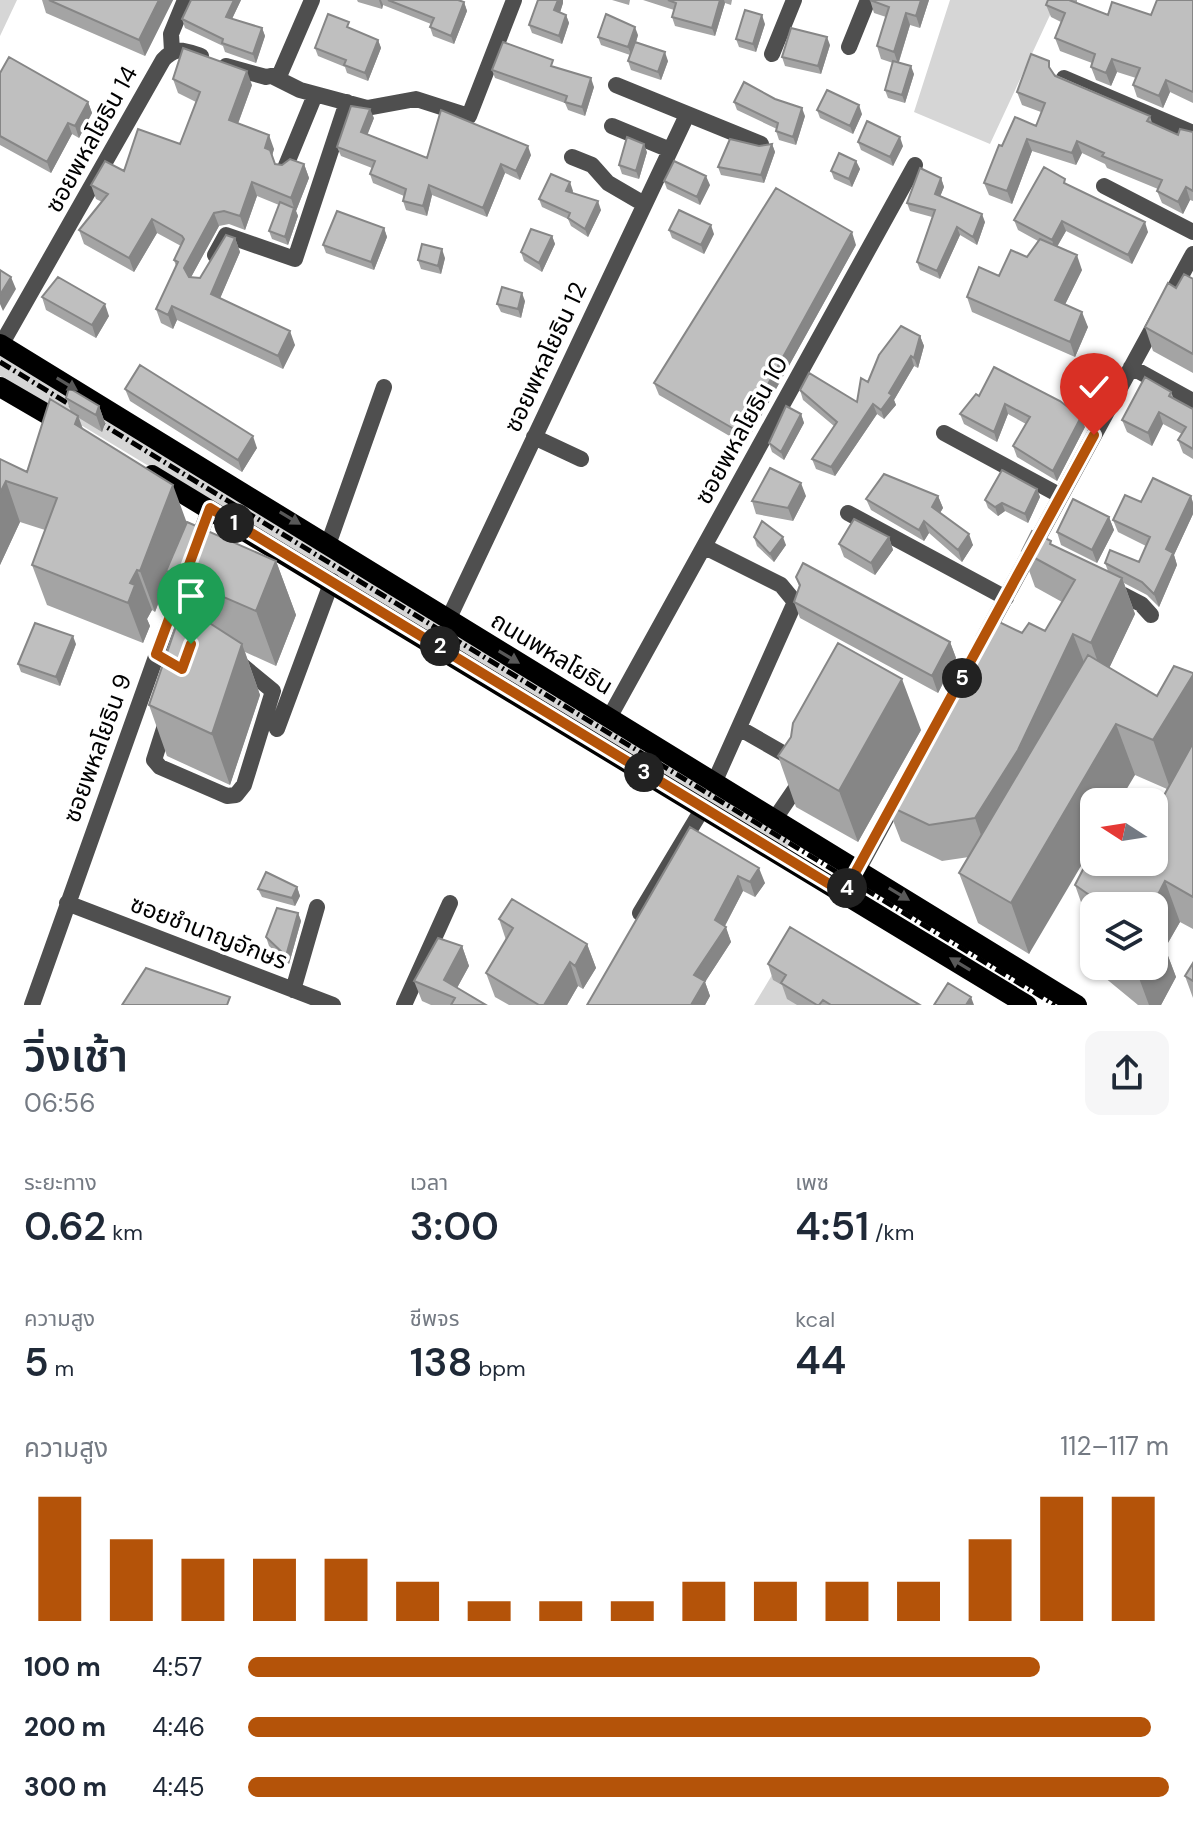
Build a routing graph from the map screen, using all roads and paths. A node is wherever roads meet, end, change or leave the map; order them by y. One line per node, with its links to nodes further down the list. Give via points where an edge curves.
1 (185, 0): 7 (street, via 171,34)
2 (312, 0): 9 (street, via 285,66)
3 (514, 0): 13 (street, via 469,116 416,99 367,108)
4 (794, 0): 8 (street)
5 (868, 0): 6 (street)
6 (849, 47)
7 (172, 51): 9 (street, via 181,49); 27 (street, ซอยพหลโยธิน 14)
8 (772, 54)
9 (274, 77): 12 (street)
10 (1064, 78): 16 (street)
11 (616, 85): 14 (street)
12 (315, 95): 13 (street); 21 (street)
13 (347, 102): 26 (street, via 295,259 226,235)
14 (687, 115): 17 (street); 18 (street, ซอยพหลโยธิน 12)
15 (612, 126): 18 (street)
16 (1193, 133)
17 (761, 144)
18 (670, 150): 23 (street, ซอยพหลโยธิน 12)
19 (572, 157): 23 (street, via 592,165 608,183)
20 (915, 165): 41 (street, ซอยพหลโยธิน 10, via 834,302)
21 (285, 168)
22 (1104, 186): 24 (street)
23 (644, 204): 33 (street, ซอยพหลโยธิน 12)
24 (1193, 232)
25 (1193, 254): 28 (street)
26 (206, 270)
27 (1, 344): 40 (main road, ถนนพหลโยธิน, one-way to 40)
28 (1131, 367): 31 (street); 37 (street)
29 (0, 387): 34 (main road)
30 (384, 387): 40 (street)
31 (1193, 401)
32 (944, 433): 37 (street)
33 (534, 437): 35 (street); 46 (street, ซอยพหลโยธิน 12)
34 (92, 440)
35 (581, 459)
36 (131, 463): 38 (main road)
37 (1061, 496): 44 (street, via 1040,551)
38 (210, 508): 42 (main road); 48 (street, ซอยพหลโยธิน 9)
39 (848, 513): 44 (street)
40 (329, 542): 46 (main road, ถนนพหลโยธิน)
41 (705, 547): 50 (street, ซอยพหลโยธิน 10); 51 (street, via 781,585 795,602)
42 (332, 581): 52 (street); 53 (main road)
43 (1100, 583): 45 (street, via 1141,604)
44 (1006, 598): 47 (street)
45 (1151, 615)
46 (448, 620): 50 (main road, ถนนพหลโยธิน, one-way to 50)
47 (976, 653)
48 (156, 654): 49 (street); 62 (street, ซอยพหลโยธิน 9)
49 (182, 669): 49 (street, via 154,760 227,796 236,795 244,785 273,691 215,643 200,638 191,644)
50 (609, 718): 53 (main road); 55 (main road, ถนนพหลโยธิน)
51 (739, 728): 55 (street); 57 (street, via 799,760 803,769)
52 (277, 729)
53 (595, 743): 56 (main road)
54 (910, 775): 60 (street)
55 (714, 783): 57 (main road, ถนนพหลโยธิน)
56 (703, 808): 59 (main road); 65 (street)
57 (774, 820): 58 (main road, ถนนพหลโยธิน)
58 (807, 840): 59 (main road); 60 (main road, ถนนพหลโยธิน)
59 (793, 864): 61 (main road)
60 (858, 870): 61 (main road); 71 (main road, ถนนพหลโยธิน, one-way to 71)
61 (844, 893): 70 (main road, one-way to 61)
62 (67, 903): 66 (street, ซอยชำนาญอักษร); 67 (street, ซอยพหลโยธิน 9)
63 (450, 903): 69 (street)
64 (317, 907): 66 (street)
65 (631, 930)
66 (293, 990): 68 (street, ซอยชำนาญอักษร)
67 (32, 1005)
68 (333, 1005)
69 (404, 1005)
70 (1027, 1005)
71 (1077, 1005)

